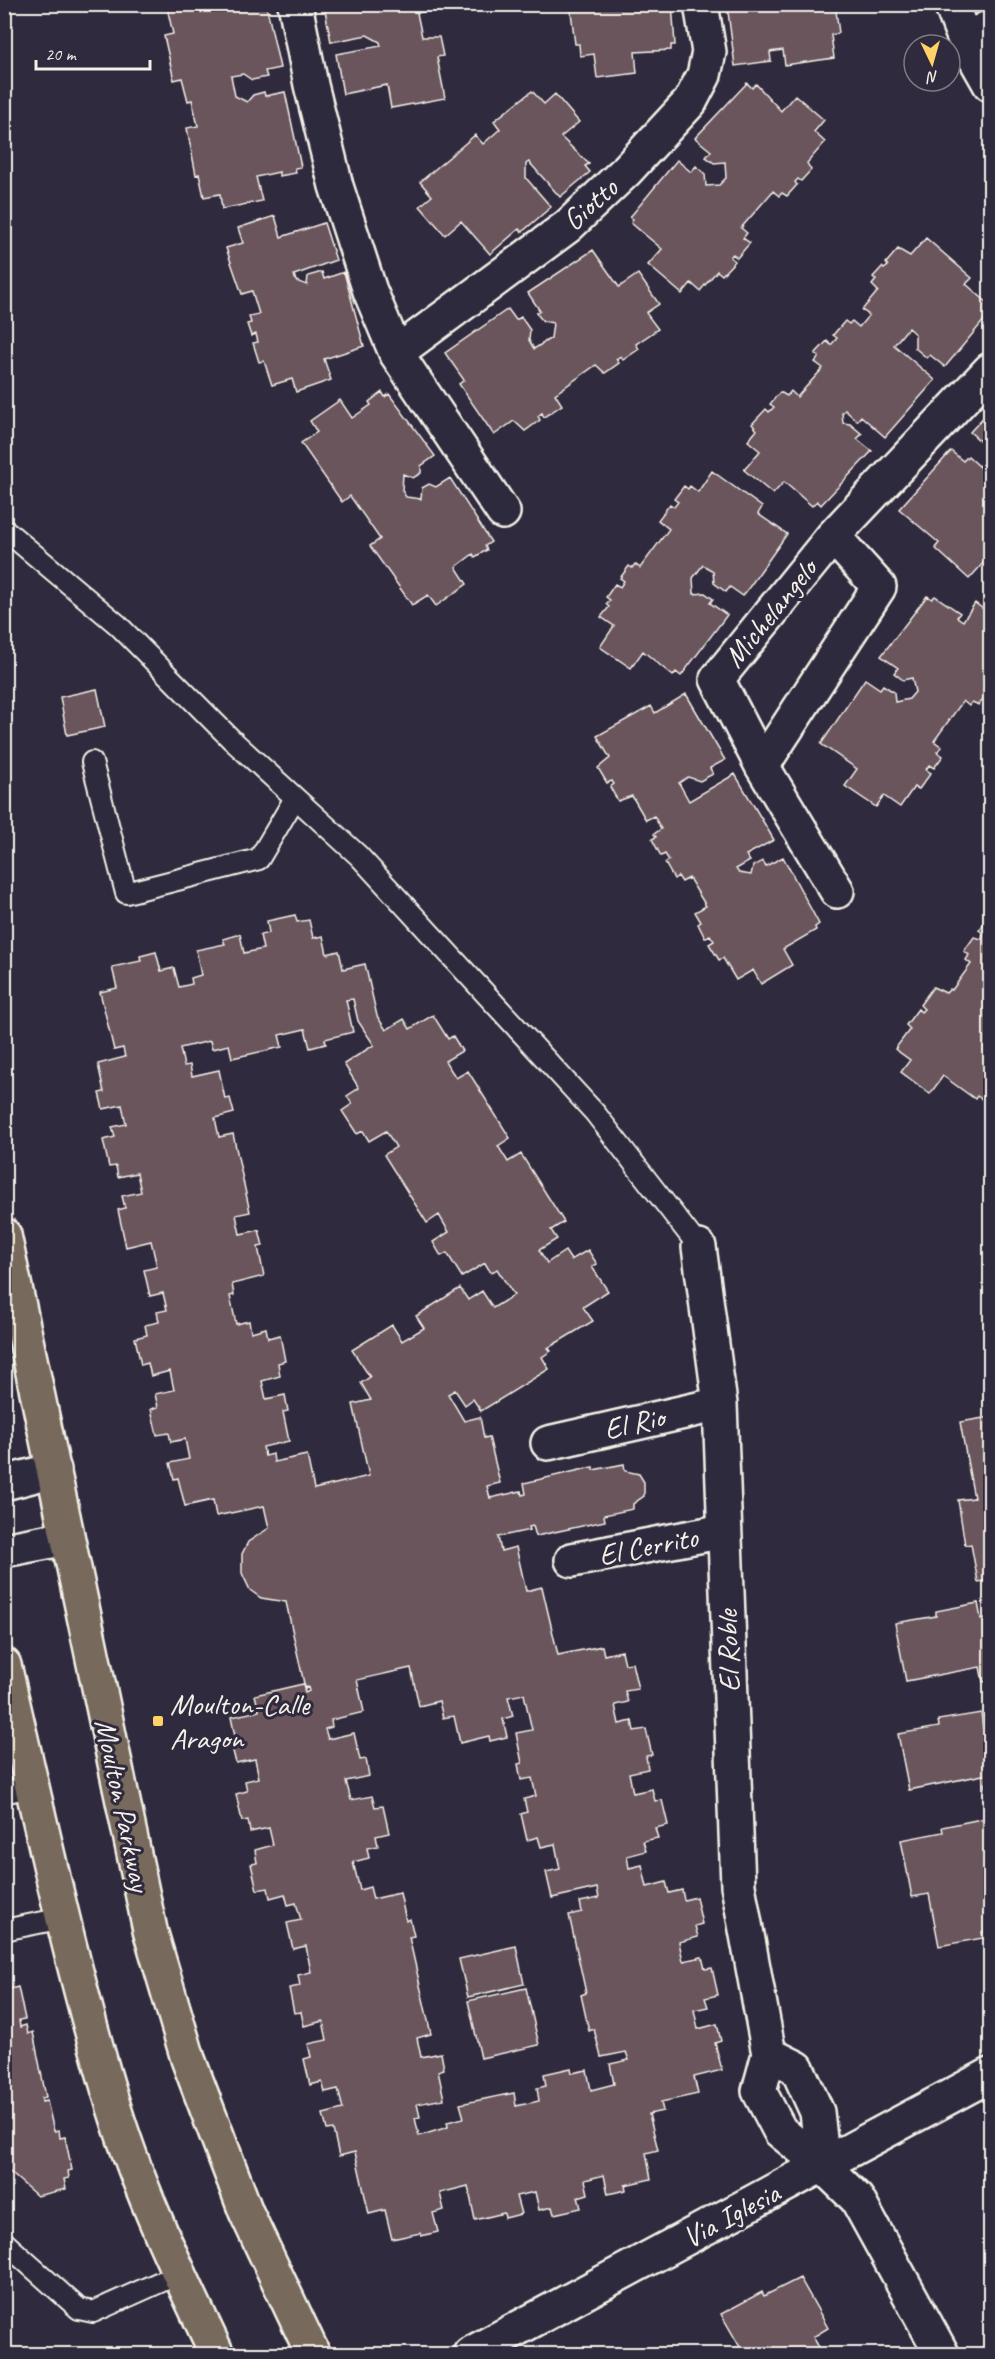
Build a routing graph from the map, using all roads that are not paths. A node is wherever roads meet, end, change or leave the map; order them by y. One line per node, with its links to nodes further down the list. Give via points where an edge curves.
1 (295, 4): 6 (street, via 336,186 370,291)
2 (701, 4): 6 (street, Giotto, via 709,52 705,75 690,102 568,226)
3 (951, 4): 4 (street)
4 (978, 33): 5 (street)
5 (990, 84)
6 (396, 353): 8 (street)
7 (990, 370): 10 (street, Michelangelo)
8 (503, 513)
9 (4, 529): 13 (lane, via 118,626)
10 (833, 536): 12 (street, Michelangelo, via 717,679); 12 (street, via 879,587)
11 (92, 762): 13 (lane, via 126,893 259,859)
12 (762, 766): 14 (street, Michelangelo)
13 (295, 798): 16 (lane, via 359,856 595,1113)
14 (837, 891)
15 (4, 1234): 19 (main road, Moulton Parkway)
16 (699, 1247): 17 (street, El Roble)
17 (720, 1404): 18 (street, El Rio); 21 (street, El Roble)
18 (548, 1443)
19 (54, 1470): 20 (street); 22 (main road, Moulton Parkway)
20 (4, 1483)
21 (724, 1531): 24 (street, El Cerrito); 29 (street, El Roble, via 738,1886)
22 (68, 1538): 23 (street); 35 (main road, Moulton Parkway, via 153,1940 188,2059 246,2212)
23 (4, 1551)
24 (572, 1560)
25 (4, 1665): 26 (main road)
26 (18, 1790): 27 (main road)
27 (63, 1917): 28 (lane); 33 (main road, via 115,2112)
28 (4, 1930)
29 (769, 2054): 31 (street, via 797,2068 817,2112); 31 (street, El Roble, via 759,2091 780,2131)
30 (990, 2075): 31 (street, Via Iglesia)
31 (823, 2166): 36 (street, Via Iglesia); 37 (street, El Roble, via 857,2199)
32 (4, 2242): 33 (lane, via 86,2311 93,2312)
33 (180, 2273): 34 (main road)
34 (217, 2355)
35 (313, 2355)
36 (470, 2355)
37 (942, 2355)

